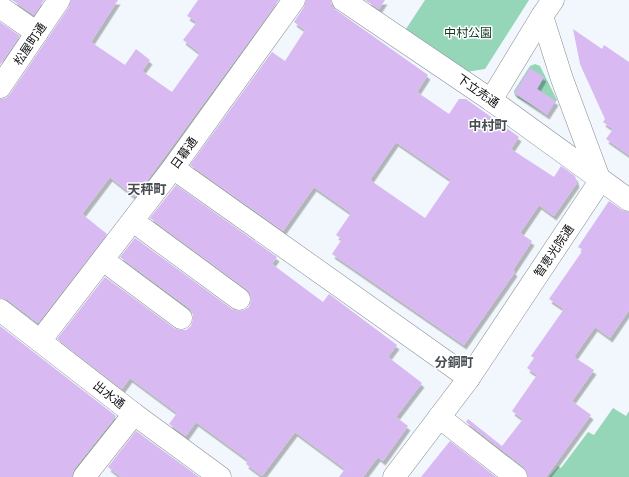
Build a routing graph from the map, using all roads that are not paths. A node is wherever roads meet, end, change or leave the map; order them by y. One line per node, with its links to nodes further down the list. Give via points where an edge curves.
1 (59, 0): 6 (street, 松屋町通)
2 (294, 0): 9 (street, 日暮通)
3 (343, 0): 8 (street, 下立売通)
4 (0, 7): 6 (street)
5 (548, 8): 8 (street); 10 (street, via 562,78)
6 (37, 33): 7 (street, 松屋町通)
7 (0, 87)
8 (491, 100): 10 (street, 下立売通)
9 (173, 168): 12 (street, 日暮通); 18 (street)
10 (600, 181): 11 (street, 下立売通); 18 (street, 智恵光院通)
11 (629, 200)
12 (133, 221): 13 (street, 日暮通); 14 (street)
13 (103, 260): 16 (street); 17 (street, 日暮通)
14 (239, 299)
15 (0, 310): 17 (street, 出水通)
16 (181, 318)
17 (40, 340): 19 (street, 出水通)
18 (469, 378): 20 (street, 智恵光院通)
19 (134, 414): 21 (street); 22 (street, 出水通)
20 (439, 417): 23 (street, 智恵光院通); 24 (street)
21 (84, 477)
22 (220, 477)
23 (394, 477)
24 (516, 477)

